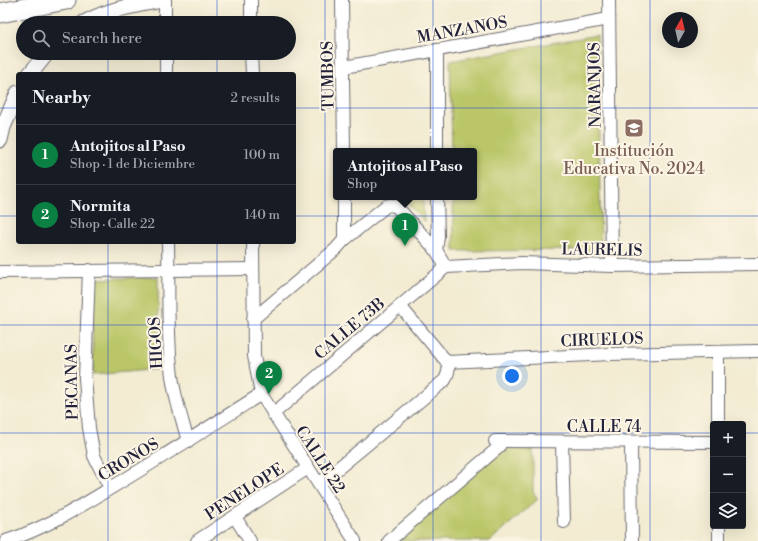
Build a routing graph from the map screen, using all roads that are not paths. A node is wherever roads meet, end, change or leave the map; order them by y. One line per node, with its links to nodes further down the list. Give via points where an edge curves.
1 (66, 0): 6 (main road)
2 (163, 0): 7 (street, via 124,7); 8 (street)
3 (251, 0): 9 (street)
4 (342, 0): 15 (street, TUMBOS)
5 (609, 0): 10 (street, NARANJOS)
6 (0, 14)
7 (97, 16)
8 (164, 16)
9 (251, 16)
10 (609, 19): 11 (street, MANZANOS); 30 (street, NARANJOS)
11 (437, 50): 15 (street, MANZANOS); 22 (street)
12 (41, 60): 16 (street)
13 (166, 60): 17 (street)
14 (251, 60): 18 (street)
15 (344, 67): 21 (street, TUMBOS)
16 (32, 72)
17 (166, 72)
18 (252, 72)
19 (16, 97): 20 (street)
20 (0, 140)
21 (344, 148)
22 (437, 148)
23 (344, 200): 25 (street)
24 (437, 200): 28 (street)
25 (344, 240): 28 (street, via 386,206 391,205 396,207); 37 (street)
26 (168, 244): 34 (street, HIGOS)
27 (253, 244): 32 (street)
28 (436, 250): 31 (street)
29 (758, 264): 30 (street, LAURELIS)
30 (612, 266): 31 (street, LAURELIS, via 522,264)
31 (446, 267): 36 (street, CALLE 73B)
32 (253, 269): 34 (street); 37 (street)
33 (88, 270): 34 (street); 35 (street); 50 (street, PECANAS, via 85,378 89,428 94,456)
34 (169, 270): 44 (street, HIGOS, via 171,368 176,401)
35 (0, 272)
36 (400, 306): 40 (street); 42 (street, CALLE 73B)
37 (253, 319): 41 (street, via 254,356)
38 (758, 351): 39 (street, CIRUELOS)
39 (718, 352): 40 (street, CIRUELOS); 43 (street)
40 (447, 362): 49 (street, via 449,372 445,380)
41 (261, 394): 42 (street, CALLE 22); 44 (street, CRONOS)
42 (273, 414): 48 (street, CALLE 22)
43 (718, 421)
44 (188, 441): 50 (street, CRONOS)
45 (562, 442): 46 (street, CALLE 74); 52 (street); 58 (street, CALLE 74, via 497,444)
46 (631, 442): 47 (street, CALLE 74); 59 (street)
47 (710, 442)
48 (308, 468): 49 (street, CALLE 22); 51 (street, PENELOPE)
49 (319, 484): 57 (street, CALLE 22)
50 (110, 488): 54 (street, CRONOS, via 42,527)
51 (235, 517): 55 (street, PENELOPE); 56 (street)
52 (564, 522)
53 (719, 529): 60 (street)
54 (6, 541)
55 (197, 541)
56 (250, 541)
57 (355, 541)
58 (389, 541)
59 (632, 541)
60 (720, 541)

